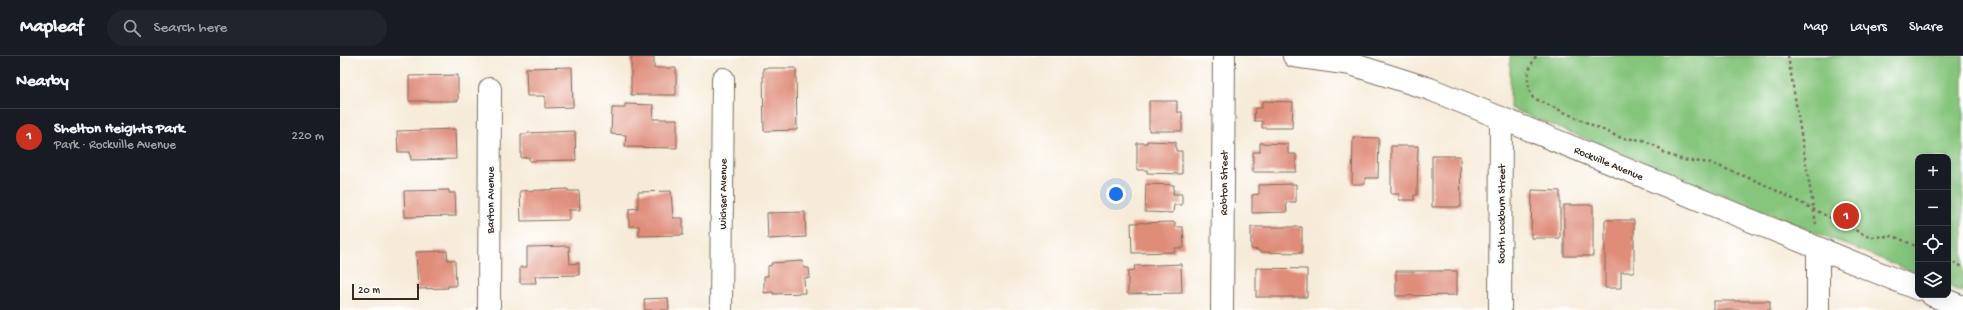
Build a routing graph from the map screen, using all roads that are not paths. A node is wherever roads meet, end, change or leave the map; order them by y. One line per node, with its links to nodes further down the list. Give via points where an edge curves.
1 (1224, 56): 12 (street, Robton Street)
2 (1294, 56): 5 (street, Rockville Avenue, via 1371,69 1430,89)
3 (723, 79): 11 (street, Wichser Avenue)
4 (490, 89): 10 (street, Barton Avenue)
5 (1501, 118): 6 (street, Rockville Avenue); 13 (street, South Lockburn Street)
6 (1818, 248): 7 (street, Rockville Avenue); 14 (street)
7 (1915, 288)
8 (1940, 298): 9 (street)
9 (1963, 307)
10 (489, 310)
11 (721, 310)
12 (1222, 310)
13 (1500, 310)
14 (1818, 310)

